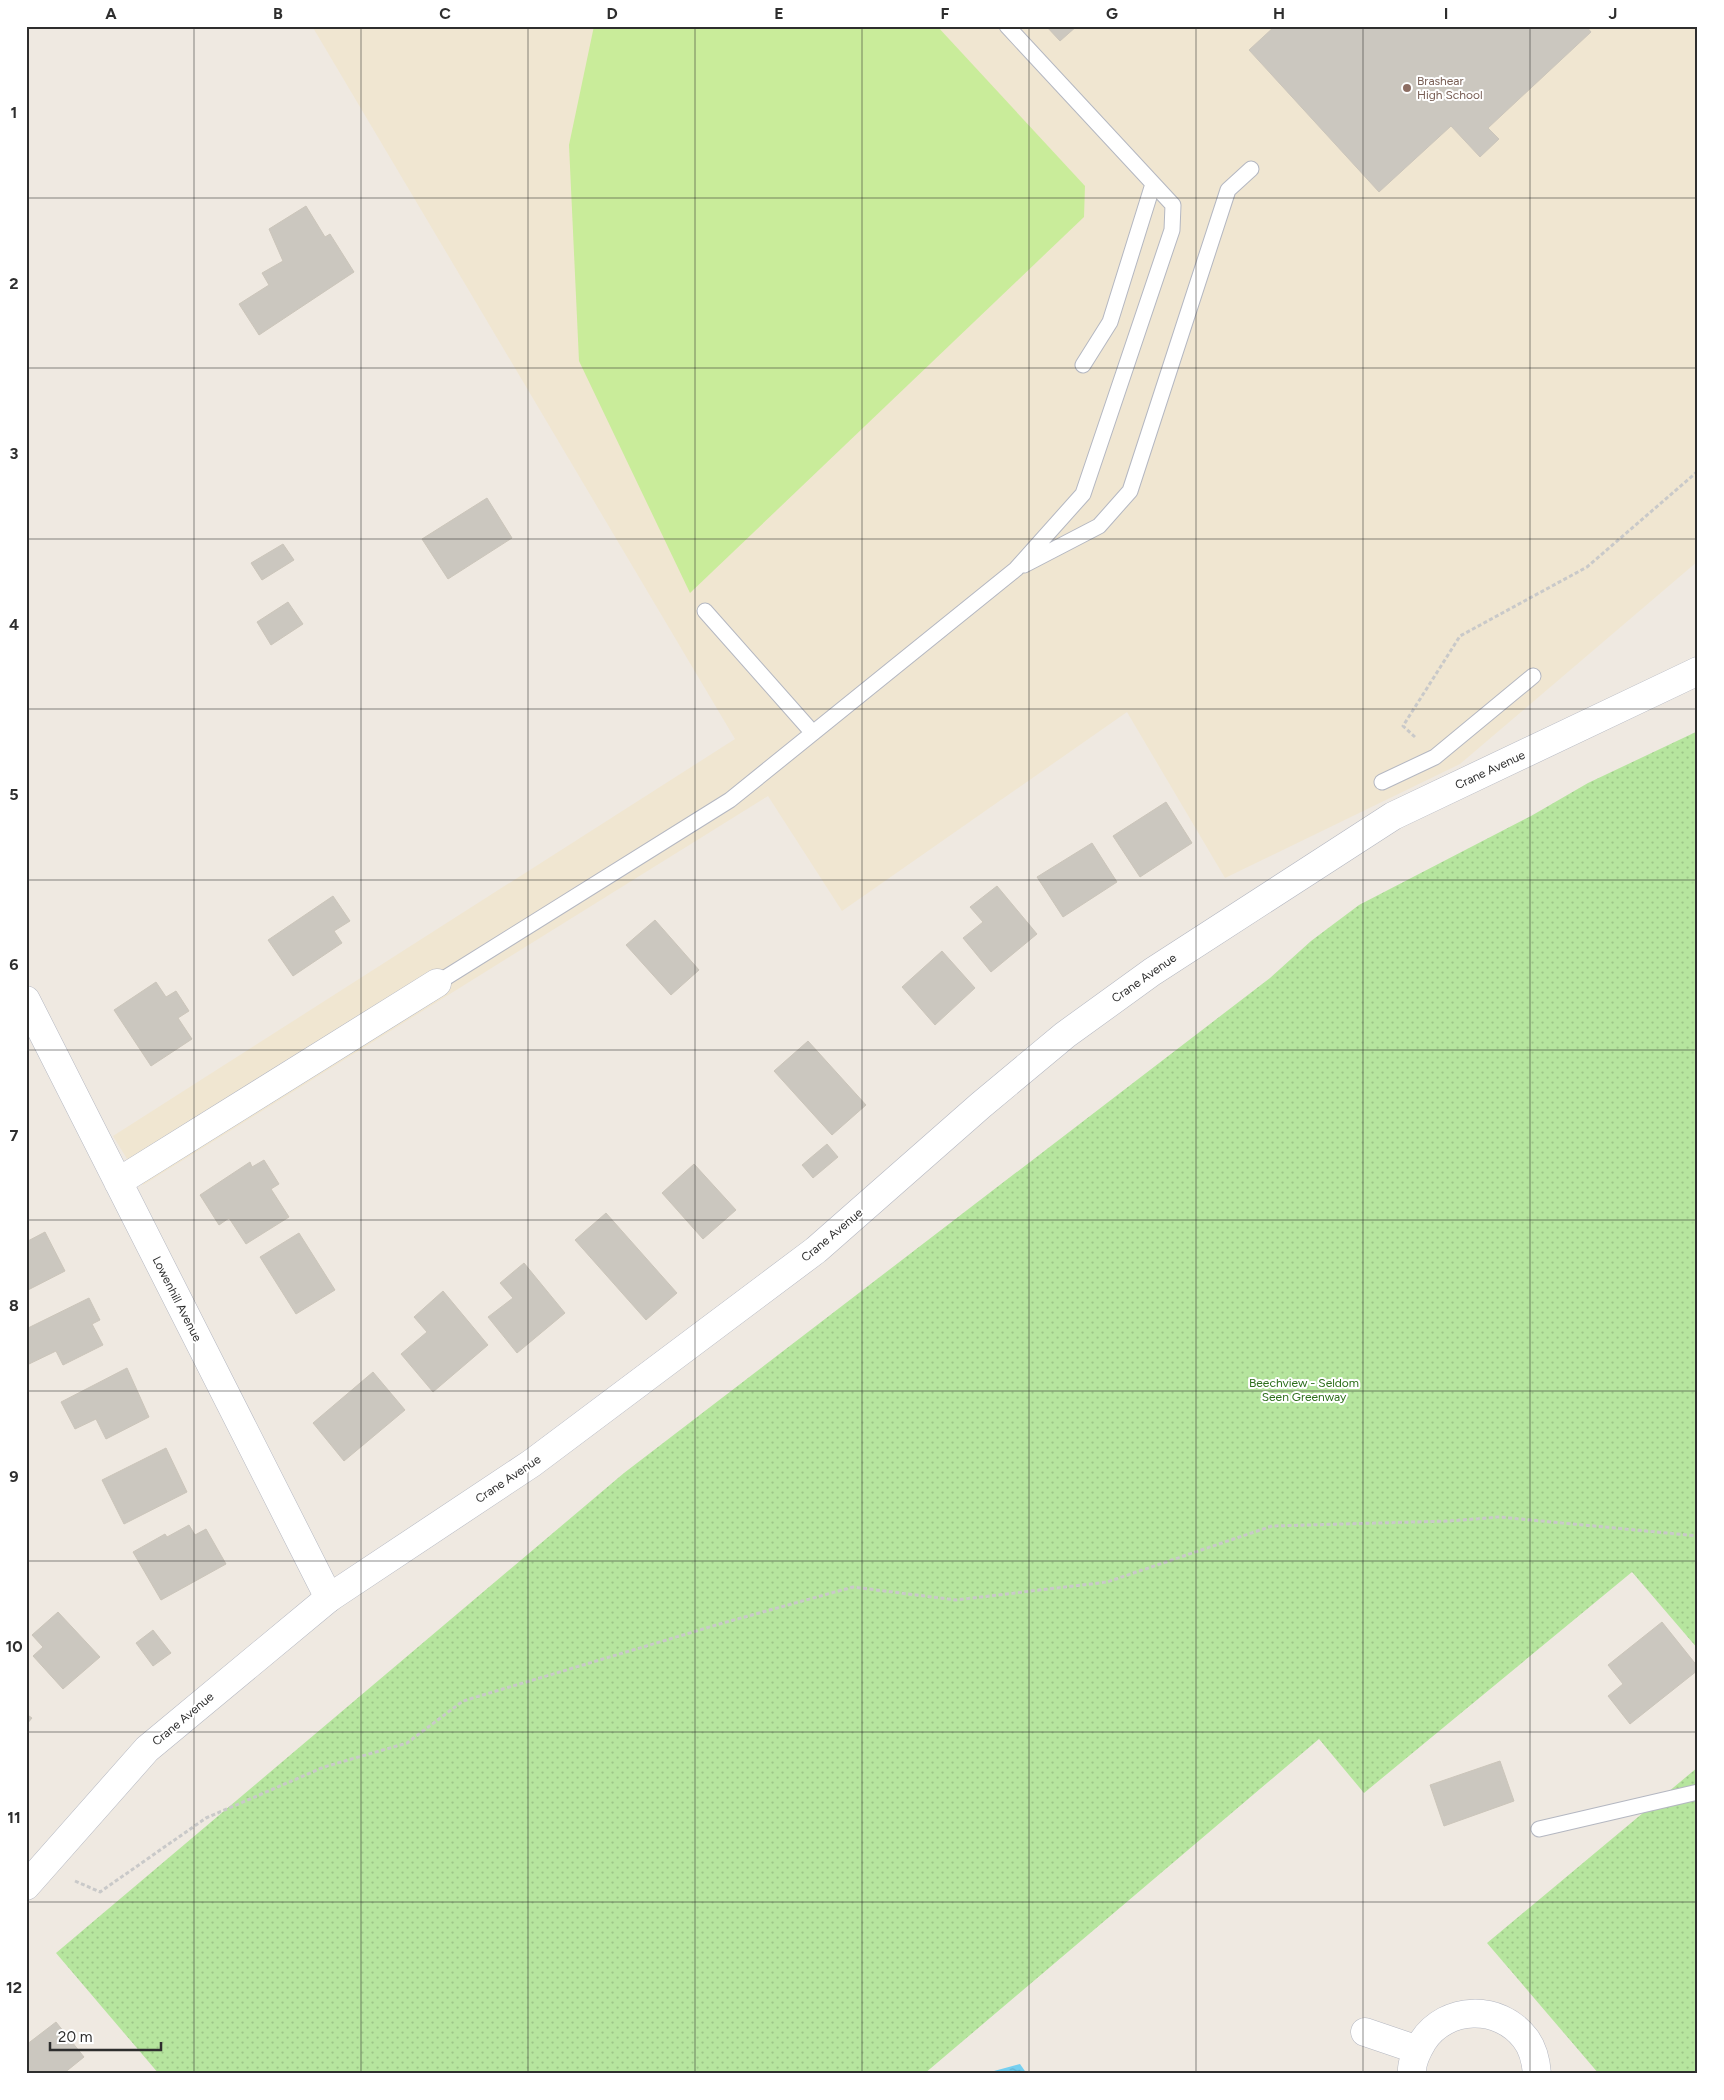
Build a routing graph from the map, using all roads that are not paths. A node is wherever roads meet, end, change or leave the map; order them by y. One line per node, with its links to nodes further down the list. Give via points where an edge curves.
1 (1007, 26): 3 (lane)
2 (1250, 169): 5 (lane, via 1228,190 1130,491 1099,526)
3 (1153, 184): 4 (lane, via 1110,322); 5 (lane, via 1172,205 1172,230 1083,494)
4 (1083, 365)
5 (1016, 569): 9 (lane)
6 (705, 611): 9 (lane)
7 (1698, 671): 14 (street, Crane Avenue, via 1393,816 1152,972 1065,1035 980,1105 816,1250 532,1463)
8 (1534, 676): 10 (lane, via 1435,757)
9 (813, 733): 11 (lane, via 730,800)
10 (1382, 782)
11 (437, 983): 13 (street)
12 (26, 1000): 13 (street, Lowenhill Avenue)
13 (118, 1182): 14 (street, Lowenhill Avenue)
14 (329, 1598): 17 (street, Crane Avenue, via 147,1749)
15 (1698, 1792): 16 (lane)
16 (1539, 1829)
17 (34, 1877)
18 (1365, 2032): 19 (street)
19 (1415, 2062): 20 (street, via 1430,2031 1447,2019 1468,2013 1490,2014 1510,2023 1525,2038 1535,2057)
20 (1537, 2074)

